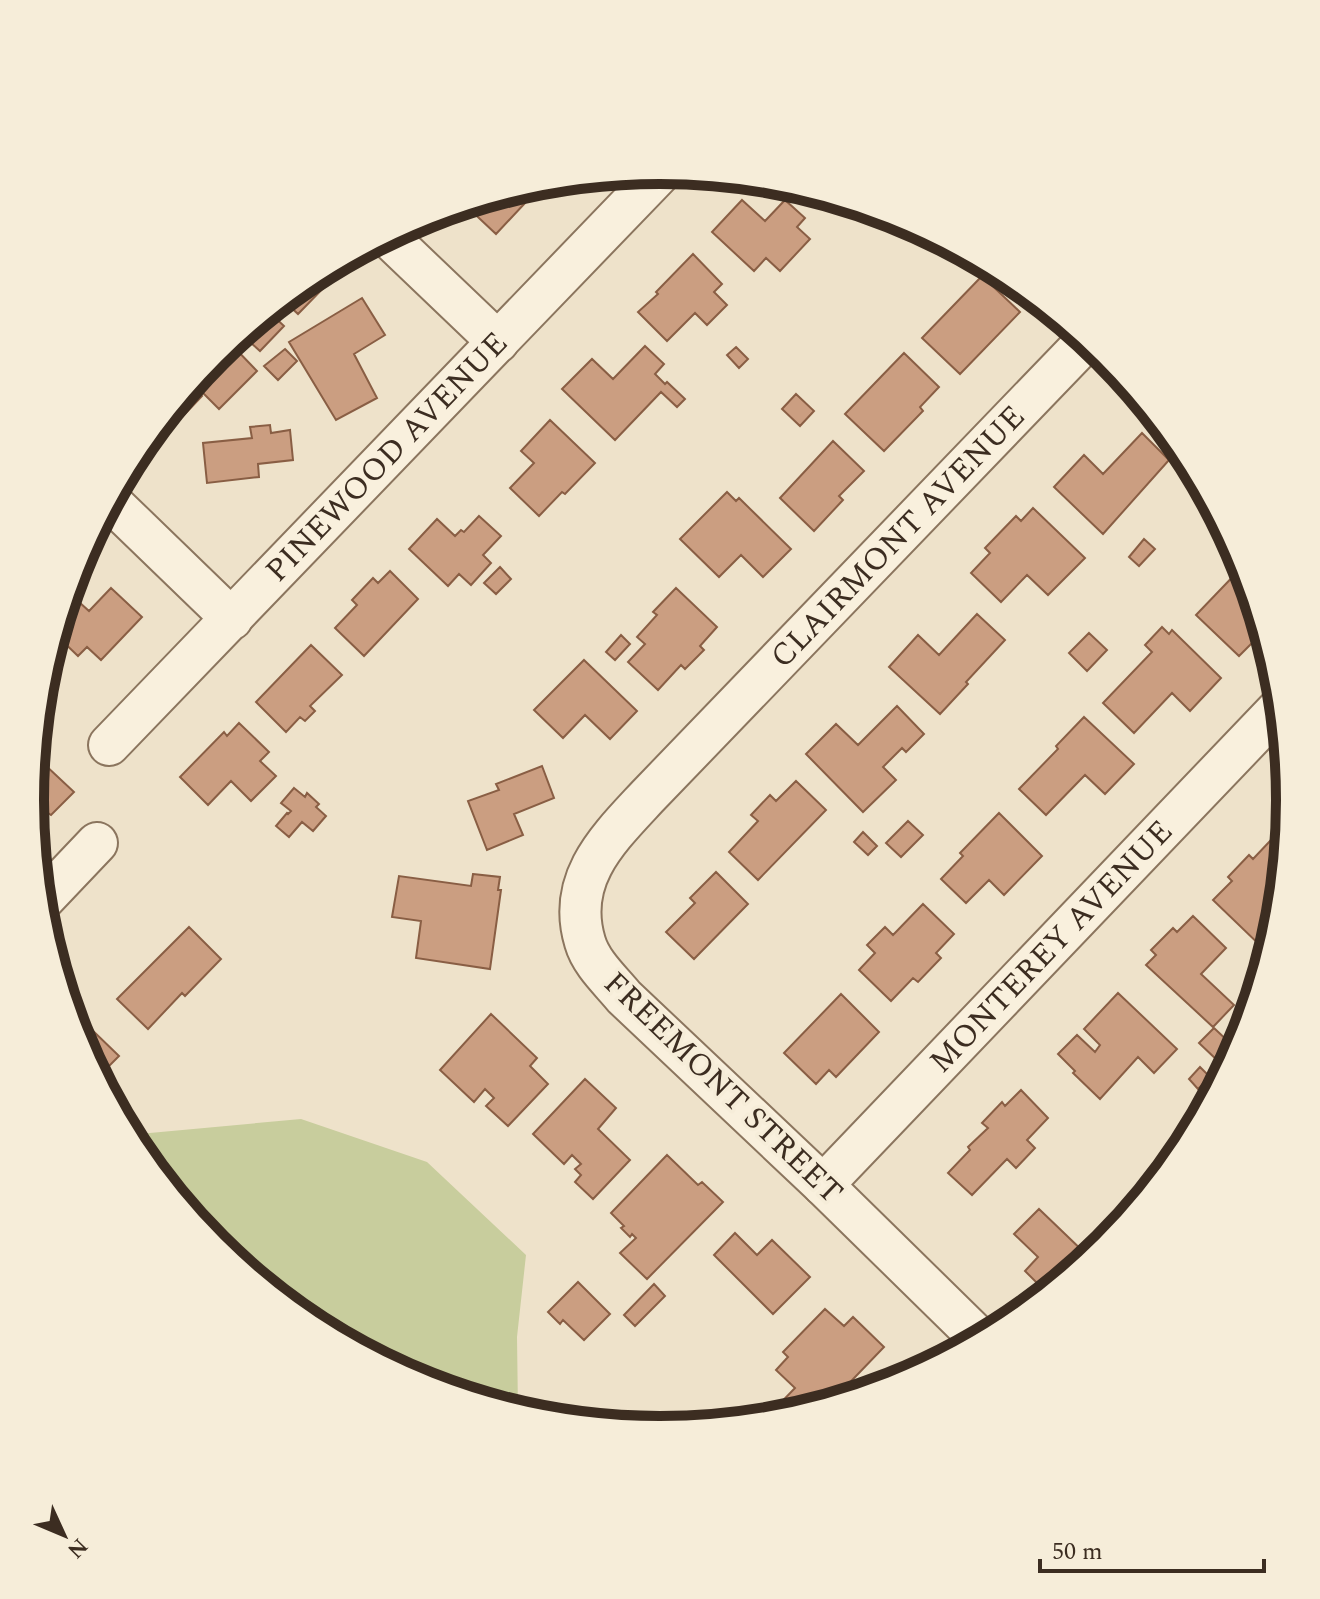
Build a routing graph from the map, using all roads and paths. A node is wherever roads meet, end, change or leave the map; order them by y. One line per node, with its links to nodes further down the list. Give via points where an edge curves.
1 (649, 184): 3 (street, PINEWOOD AVENUE)
2 (395, 244): 3 (street)
3 (498, 342): 6 (street, PINEWOOD AVENUE)
4 (1079, 348): 8 (street, CLAIRMONT AVENUE)
5 (118, 508): 6 (street)
6 (232, 619): 9 (street, PINEWOOD AVENUE)
7 (1271, 717): 12 (street, MONTEREY AVENUE)
8 (707, 735): 12 (street, FREEMONT STREET, via 592,862 582,889 585,943 624,997)
9 (109, 745)
10 (97, 843): 11 (street)
11 (51, 891)
12 (823, 1185): 13 (street, FREEMONT STREET)
13 (972, 1331)

